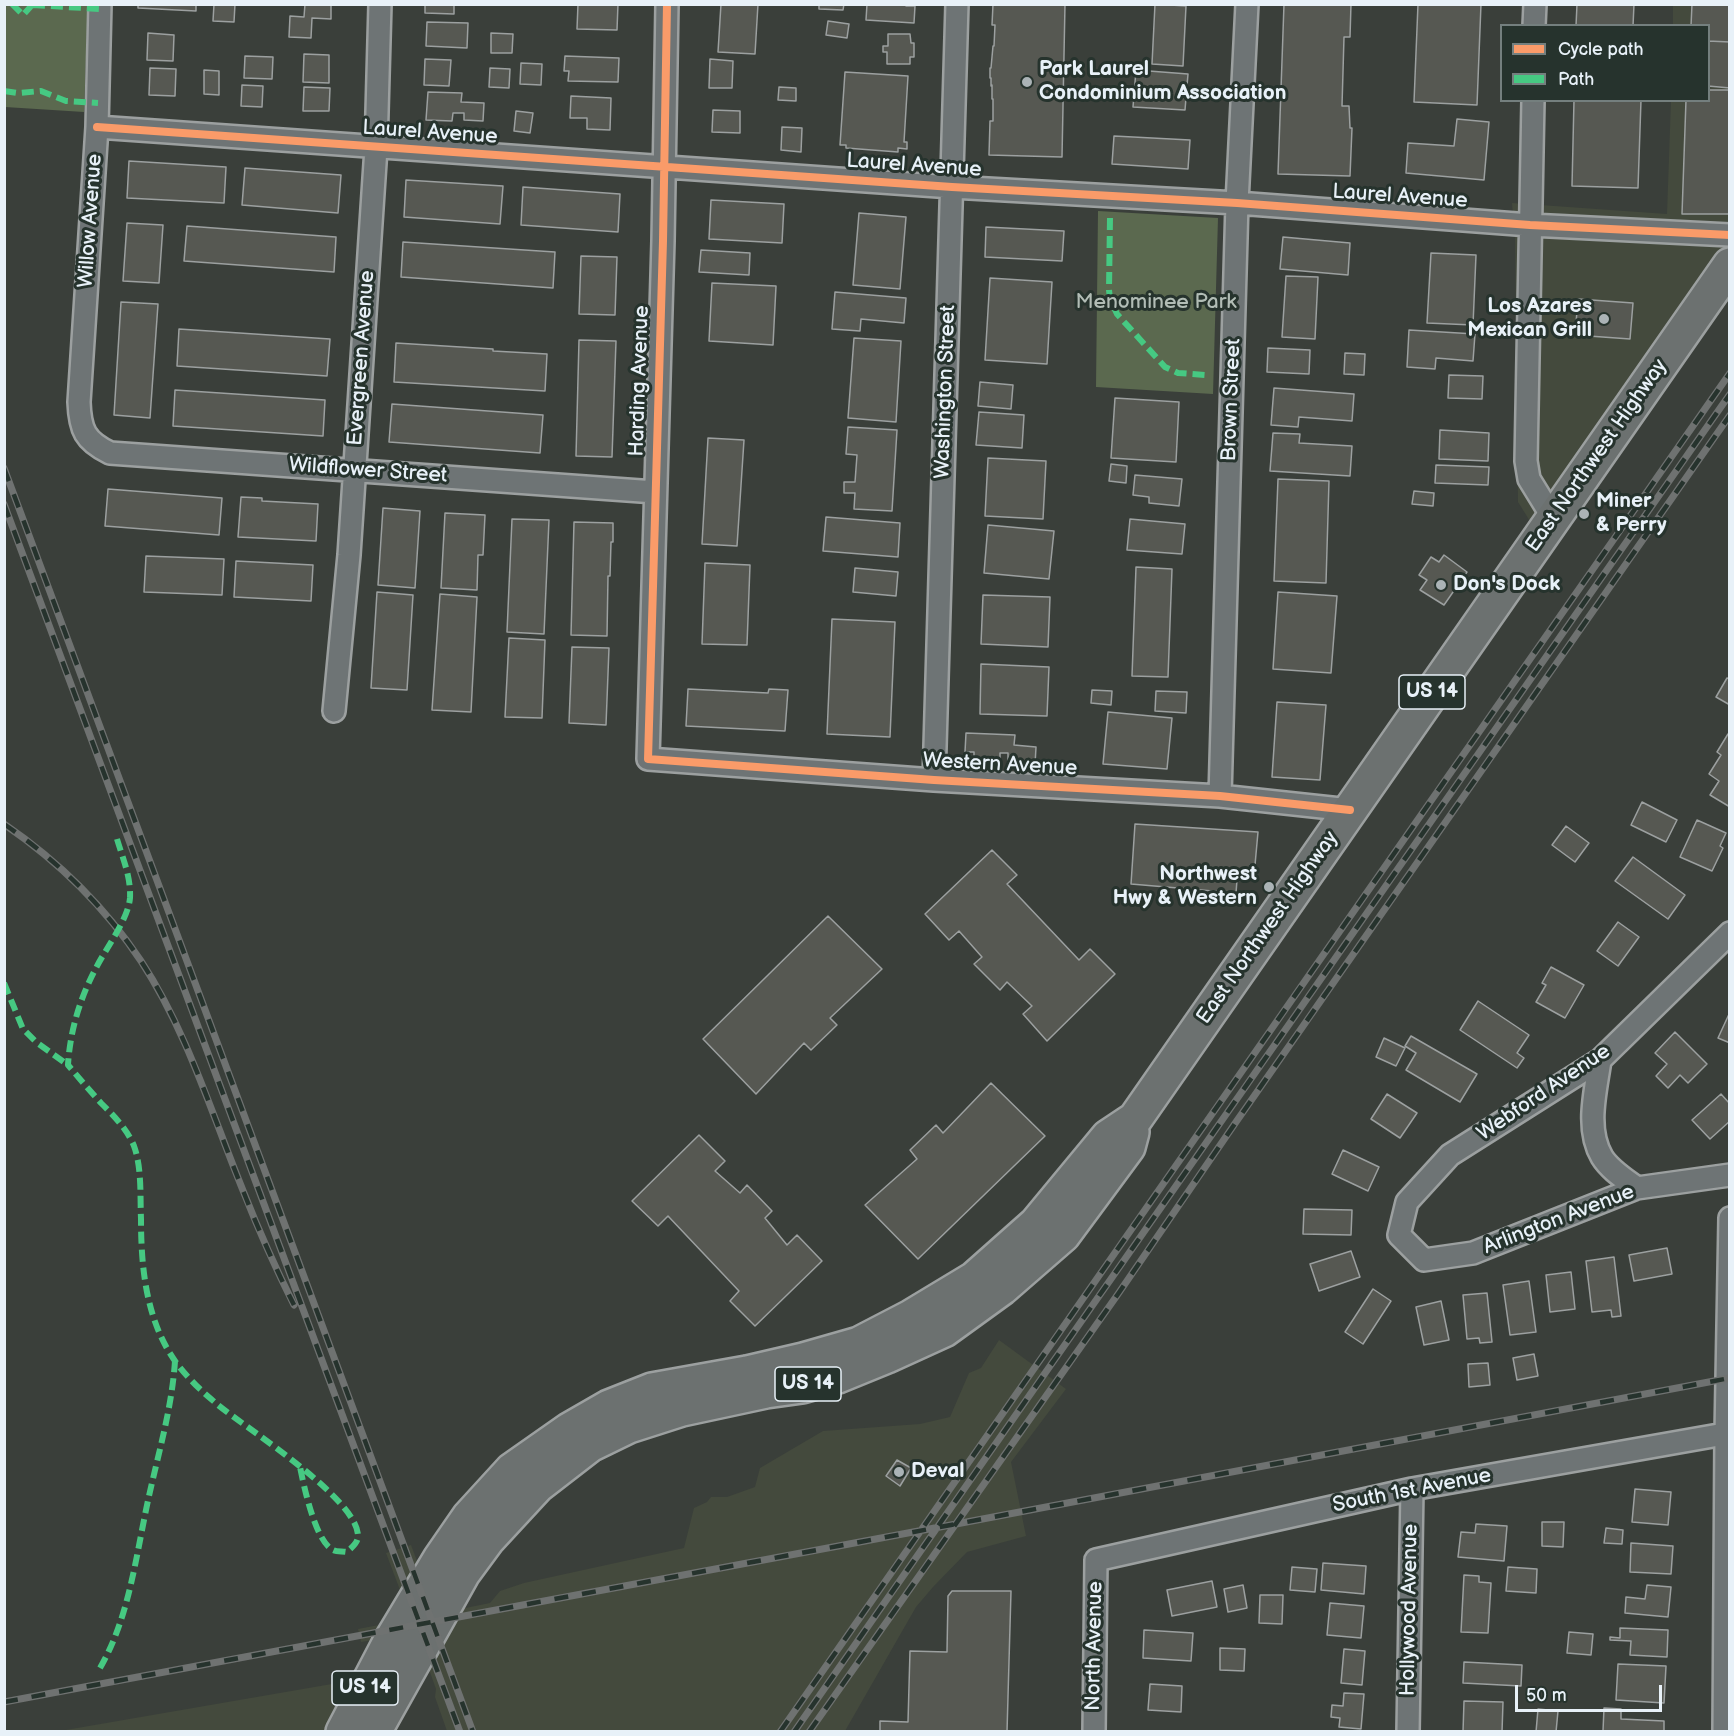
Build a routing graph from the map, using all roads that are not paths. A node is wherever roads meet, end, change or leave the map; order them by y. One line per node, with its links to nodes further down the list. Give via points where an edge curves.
1 (100, 4): 9 (street, Willow Avenue)
2 (380, 4): 10 (street, Evergreen Avenue)
3 (667, 4): 11 (street, Harding Avenue)
4 (957, 4): 12 (street, Washington Street)
5 (1247, 4): 13 (street, Brown Street)
6 (1535, 4): 7 (street)
7 (1534, 24)
8 (1533, 102): 14 (street)
9 (97, 127): 10 (street, Laurel Avenue); 17 (street, Willow Avenue, via 79,402)
10 (376, 148): 11 (street, Laurel Avenue); 18 (street, Evergreen Avenue)
11 (664, 167): 12 (street, Laurel Avenue); 19 (street, Harding Avenue)
12 (952, 188): 13 (street, Laurel Avenue); 23 (street, Washington Street)
13 (1237, 203): 14 (street, Laurel Avenue); 24 (street, Brown Street)
14 (1530, 225): 15 (street, Laurel Avenue); 20 (street, via 1526,461 1529,479)
15 (1730, 235)
16 (1730, 265): 20 (main road, East Northwest Highway / US 14)
17 (86, 436): 18 (street, Wildflower Street, via 96,447 110,453)
18 (354, 471): 19 (street, Wildflower Street); 21 (street, Evergreen Avenue)
19 (655, 492): 22 (street, Harding Avenue)
20 (1553, 518): 25 (main road, East Northwest Highway / US 14)
21 (334, 711)
22 (648, 759): 23 (street, Western Avenue)
23 (934, 780): 24 (street, Western Avenue)
24 (1220, 796): 25 (street, Western Avenue)
25 (1350, 810): 28 (main road, East Northwest Highway / US 14)
26 (1730, 933): 27 (street, Webford Avenue)
27 (1600, 1060): 30 (street, via 1593,1111 1594,1137 1602,1157); 32 (street, Webford Avenue, via 1450,1155 1407,1202)
28 (1135, 1119): 36 (main road, East Northwest Highway / US 14, via 1108,1137 1036,1224 974,1279 911,1317 859,1344 803,1360 652,1390 609,1407 512,1470 469,1517 440,1559); 37 (main road, East Northwest Highway / US 14, via 1128,1147 1063,1235 1002,1288 944,1330 838,1376 682,1409 629,1426 590,1445 537,1486 463,1573)
29 (1730, 1175): 30 (street, Arlington Avenue)
30 (1637, 1188): 32 (street, Arlington Avenue, via 1473,1253 1424,1260)
31 (1730, 1218): 33 (street)
32 (1399, 1235)
33 (1727, 1434): 34 (street, South 1st Avenue); 40 (street)
34 (1412, 1489): 35 (street, South 1st Avenue); 39 (street, Hollywood Avenue)
35 (1096, 1560): 38 (street, North Avenue)
36 (343, 1731)
37 (374, 1731)
38 (1094, 1731)
39 (1408, 1731)
40 (1724, 1731)

